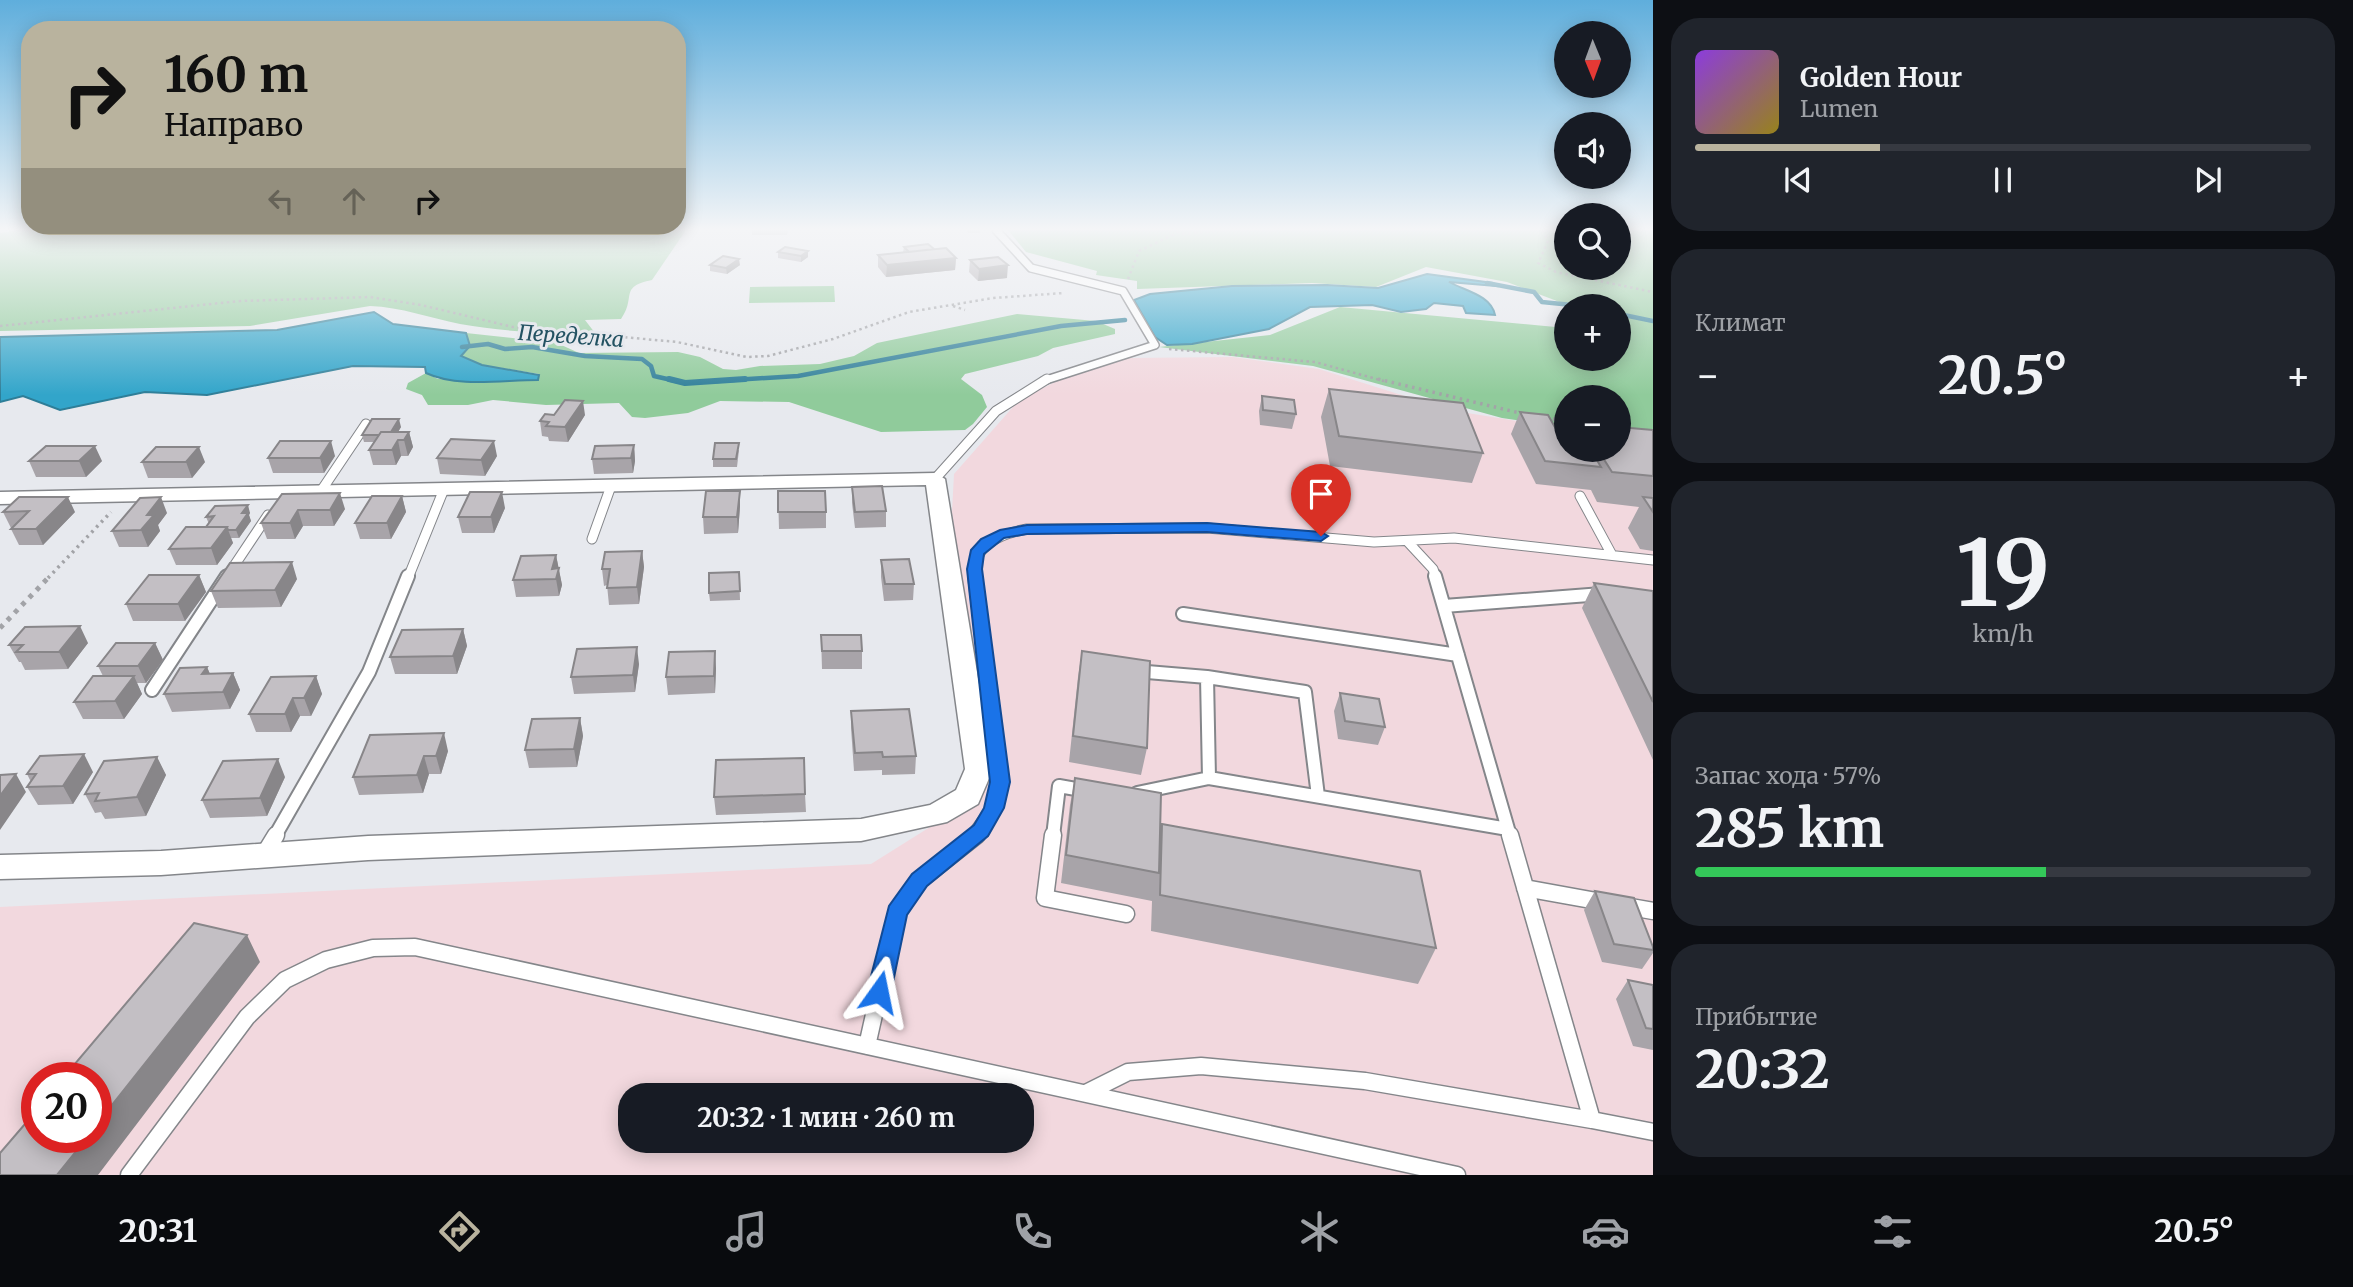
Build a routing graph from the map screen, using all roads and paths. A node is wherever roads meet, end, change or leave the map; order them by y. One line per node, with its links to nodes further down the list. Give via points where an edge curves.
1 (1103, 285): 4 (lane)
2 (1125, 285): 4 (path)
3 (1618, 285): 6 (path)
4 (1116, 288): 10 (lane, via 1123,291)
5 (1075, 292): 7 (path)
6 (1653, 292)
7 (952, 305): 8 (path); 9 (path, via 909,312 784,352 747,357 677,342 513,327 370,297 240,301)
8 (965, 310)
9 (0, 326)
10 (1154, 345): 11 (path, via 1315,362); 15 (lane, via 1037,385 998,410)
11 (1528, 415)
12 (1541, 417): 13 (path)
13 (1554, 419)
14 (366, 424): 18 (lane)
15 (936, 479): 16 (street); 40 (street, via 979,769 968,797 937,814 861,830)
16 (611, 486): 17 (street); 23 (lane)
17 (444, 489): 18 (street); 40 (lane, via 369,672)
18 (321, 491): 19 (street)
19 (283, 492): 20 (street); 34 (lane)
20 (127, 495): 22 (street); 30 (path)
21 (1580, 496): 25 (lane)
22 (0, 498)
23 (592, 539)
24 (1407, 541): 25 (lane, via 1454,538); 28 (lane, via 1433,569); 45 (lane, via 1193,528 1027,530 1000,534 987,542 976,554 974,569 1000,782 994,808 981,831 920,880 897,912)
25 (1612, 555): 26 (lane)
26 (1653, 560)
27 (1617, 596): 28 (lane, via 1592,593)
28 (1444, 606): 31 (lane)
29 (1184, 614): 31 (lane)
30 (0, 628)
31 (1458, 655): 39 (lane)
32 (1126, 671): 33 (lane)
33 (1207, 677): 35 (lane); 37 (lane, via 1306,692)
34 (152, 690)
35 (1209, 778): 37 (lane); 38 (lane)
36 (1096, 792): 44 (lane, via 1059,786 1045,898)
37 (1318, 796): 39 (lane)
38 (1121, 797)
39 (1508, 829): 42 (lane)
40 (264, 855): 41 (street)
41 (0, 867)
42 (1525, 888): 43 (lane); 47 (lane)
43 (1653, 911)
44 (1126, 914)
45 (867, 1046): 46 (lane); 49 (lane, via 415,947 373,948 326,960 285,980 247,1017)
46 (1086, 1093): 47 (lane, via 1128,1072 1201,1066 1365,1081); 50 (lane)
47 (1592, 1119): 48 (lane)
48 (1653, 1132)
49 (130, 1175)
50 (1457, 1175)

